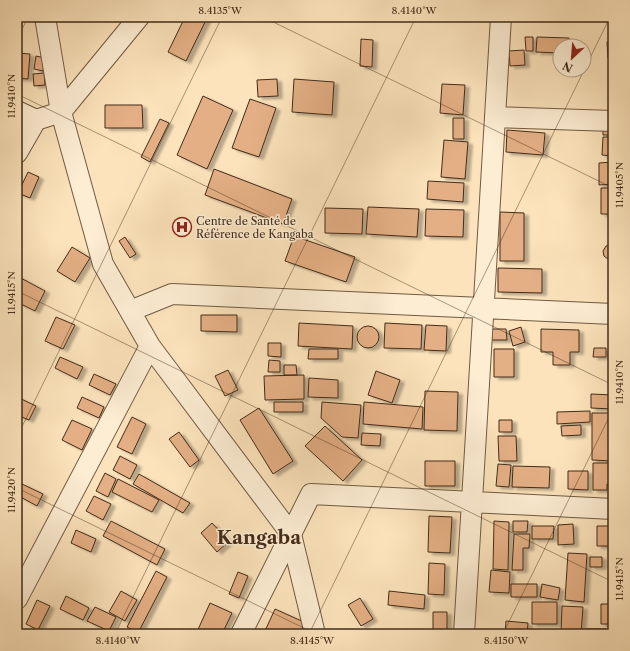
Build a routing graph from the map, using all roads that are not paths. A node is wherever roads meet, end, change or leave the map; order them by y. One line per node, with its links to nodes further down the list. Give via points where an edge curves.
1 (45, 17): 5 (street)
2 (139, 17): 5 (street)
3 (501, 17): 6 (street)
4 (17, 111): 7 (street)
5 (61, 112): 7 (street); 11 (street, via 103,264)
6 (495, 117): 8 (street); 10 (street)
7 (36, 120): 9 (street)
8 (613, 121)
9 (17, 153)
10 (484, 308): 11 (street, via 172,294); 12 (street); 14 (street)
11 (130, 311): 13 (street)
12 (613, 314)
13 (150, 346): 16 (street); 17 (street)
14 (472, 502): 15 (street); 16 (street, via 311,494); 20 (street)
15 (613, 509)
16 (291, 534): 18 (street); 19 (street)
17 (17, 599)
18 (241, 634)
19 (315, 634)
20 (464, 634)

